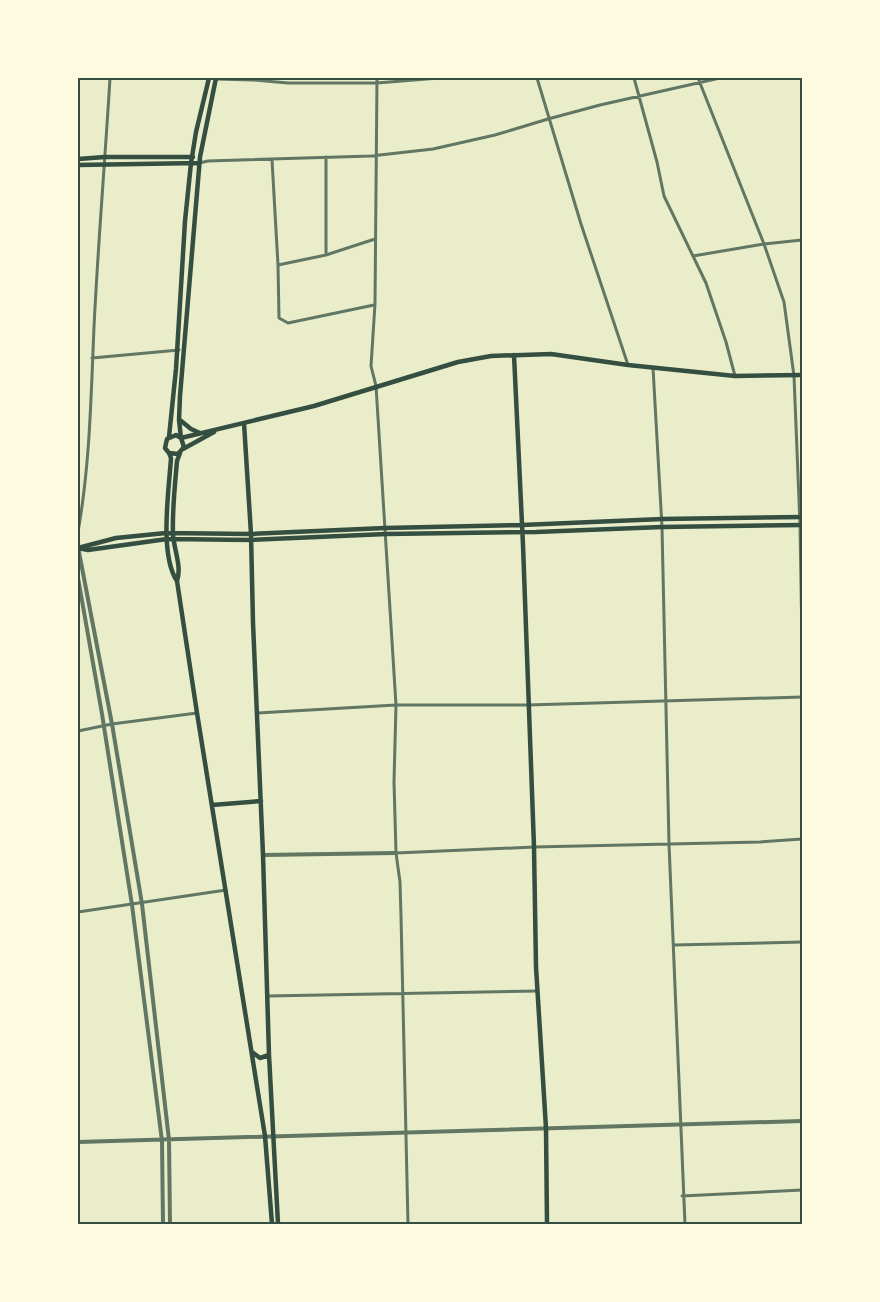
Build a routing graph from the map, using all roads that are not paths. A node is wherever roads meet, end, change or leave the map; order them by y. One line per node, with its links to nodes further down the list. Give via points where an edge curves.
1 (110, 78): 16 (street)
2 (209, 78): 19 (main road)
3 (215, 78): 10 (street); 20 (main road)
4 (258, 78): 10 (street)
5 (377, 78): 12 (street)
6 (439, 78): 12 (street)
7 (536, 78): 14 (street)
8 (634, 78): 13 (street)
9 (720, 78): 11 (street)
10 (254, 80): 12 (street)
11 (698, 80): 13 (street); 26 (street)
12 (377, 83): 15 (street)
13 (639, 96): 14 (street); 28 (street, via 664,196)
14 (548, 119): 15 (street, via 433,149); 35 (street)
15 (376, 155): 17 (street); 24 (street)
16 (105, 157): 18 (main road); 19 (main road); 22 (street)
17 (326, 157): 21 (street); 27 (street)
18 (78, 159)
19 (191, 160): 20 (main road); 22 (main road); 32 (main road)
20 (200, 160): 21 (street); 31 (main road)
21 (272, 160): 29 (street)
22 (105, 164): 23 (main road); 34 (street)
23 (78, 165)
24 (376, 239): 27 (street); 30 (street)
25 (802, 240): 26 (street)
26 (764, 244): 28 (street); 39 (street, via 784,302)
27 (326, 255): 29 (street)
28 (693, 256): 38 (street, via 718,317)
29 (278, 265): 30 (street, via 279,318 285,323)
30 (375, 304): 40 (street, via 371,366)
31 (184, 349): 32 (street); 41 (main road)
32 (178, 350): 34 (street); 44 (main road)
33 (514, 355): 35 (main road, via 551,354); 40 (main road, via 458,362); 50 (main road)
34 (92, 358): 54 (street, via 87,467)
35 (628, 365): 36 (main road)
36 (653, 368): 38 (main road); 49 (street)
37 (802, 375): 39 (main road)
38 (735, 376): 39 (main road)
39 (794, 376): 48 (street)
40 (376, 386): 42 (main road, via 314,406); 53 (street)
41 (180, 420): 43 (main road, via 198,433); 45 (main road)
42 (244, 423): 43 (main road); 59 (main road)
43 (214, 431): 45 (main road); 46 (main road)
44 (170, 437): 45 (main road, via 176,435); 47 (main road, via 165,445)
45 (181, 438): 46 (main road, via 184,444)
46 (182, 451): 47 (main road); 57 (main road, via 177,461)
47 (169, 453): 56 (main road)
48 (801, 517): 49 (main road); 51 (street)
49 (662, 519): 50 (main road); 52 (street)
50 (522, 525): 53 (main road); 55 (main road)
51 (801, 525): 52 (main road); 65 (street)
52 (662, 527): 55 (main road); 67 (street)
53 (386, 528): 58 (street); 59 (main road)
54 (78, 532)
55 (522, 532): 58 (main road); 69 (main road)
56 (166, 533): 57 (main road); 60 (main road); 62 (main road, via 116,538)
57 (173, 533): 59 (main road); 61 (main road)
58 (386, 534): 59 (main road); 68 (street)
59 (251, 537): 61 (main road); 71 (main road)
60 (167, 539): 61 (main road); 62 (main road, via 88,550); 64 (main road, via 172,573)
61 (174, 540): 64 (main road, via 179,574)
62 (78, 548): 72 (street)
63 (78, 578): 73 (street)
64 (177, 581): 70 (main road)
65 (802, 642)
66 (802, 697): 67 (street)
67 (667, 702): 69 (street); 78 (street)
68 (396, 705): 69 (street); 71 (street); 80 (street)
69 (528, 705): 79 (main road)
70 (197, 713): 72 (street); 76 (main road)
71 (258, 713): 75 (main road)
72 (112, 724): 73 (street); 83 (street)
73 (104, 726): 74 (street); 84 (street)
74 (78, 731)
75 (261, 801): 76 (main road); 81 (main road)
76 (212, 806): 82 (main road)
77 (802, 839): 78 (street)
78 (669, 844): 79 (street); 87 (street)
79 (534, 847): 80 (street); 88 (main road)
80 (396, 853): 81 (street); 89 (street, via 400,882)
81 (264, 855): 90 (main road)
82 (226, 890): 83 (street); 91 (main road)
83 (142, 904): 84 (street); 100 (street)
84 (132, 905): 85 (street); 99 (street)
85 (78, 912)
86 (802, 942): 87 (street)
87 (674, 945): 94 (street)
88 (538, 991): 89 (street); 95 (main road)
89 (402, 993): 90 (street); 96 (street)
90 (268, 996): 92 (main road)
91 (252, 1052): 92 (main road, via 260,1058); 97 (main road)
92 (268, 1055): 98 (main road)
93 (802, 1121): 94 (street)
94 (681, 1124): 95 (street); 103 (street)
95 (546, 1128): 96 (street); 109 (main road)
96 (405, 1132): 98 (street); 108 (street)
97 (265, 1136): 98 (street); 100 (street); 106 (main road)
98 (273, 1137): 107 (main road)
99 (162, 1140): 100 (street); 101 (street); 104 (street)
100 (168, 1140): 105 (street)
101 (78, 1142)
102 (802, 1190): 103 (street)
103 (682, 1196): 110 (street)
104 (163, 1224)
105 (170, 1224)
106 (272, 1224)
107 (278, 1224)
108 (408, 1224)
109 (547, 1224)
110 (685, 1224)

